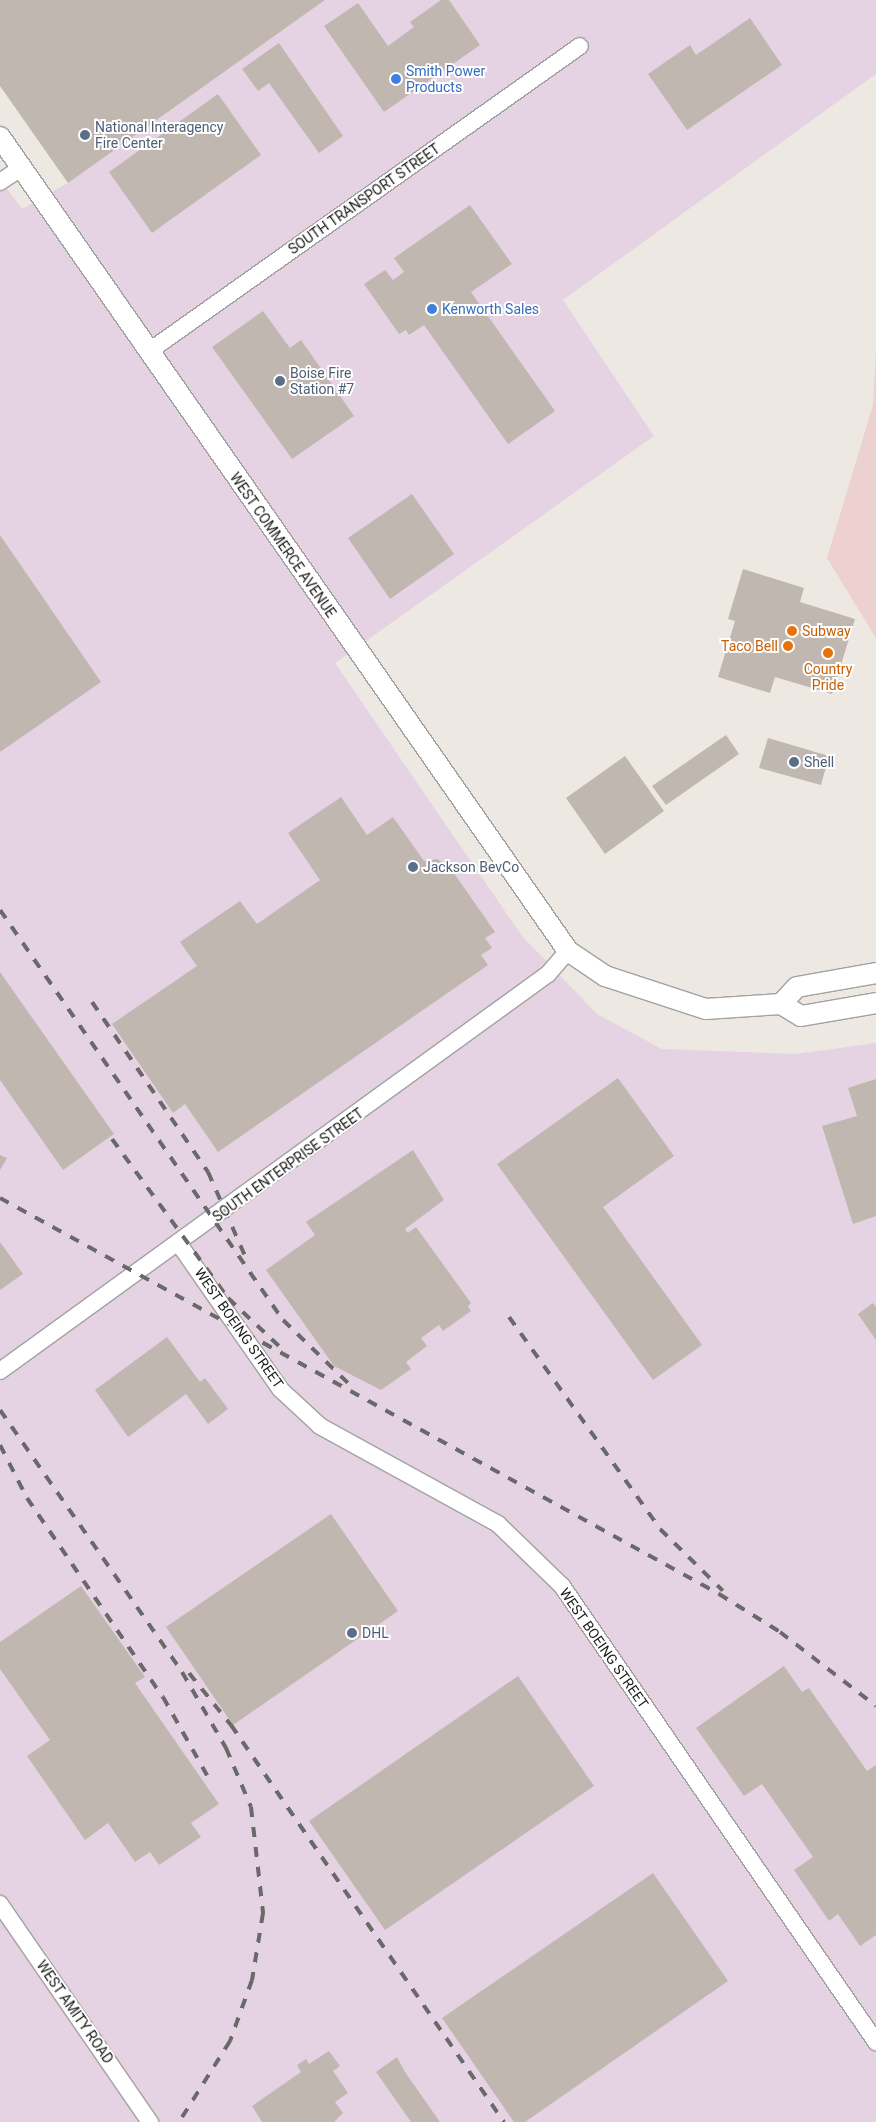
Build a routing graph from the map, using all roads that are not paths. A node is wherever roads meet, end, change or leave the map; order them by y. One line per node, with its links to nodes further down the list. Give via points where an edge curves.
1 (580, 46): 5 (street, SOUTH TRANSPORT STREET)
2 (0, 137): 3 (street, WEST COMMERCE AVENUE)
3 (21, 168): 4 (street); 5 (street, WEST COMMERCE AVENUE)
4 (0, 182)
5 (148, 352): 6 (street, WEST COMMERCE AVENUE)
6 (568, 951): 9 (street, via 605,976 689,1006 738,1010); 10 (street, SOUTH ENTERPRISE STREET, via 548,974)
7 (876, 973): 9 (street, via 798,987)
8 (876, 1003): 9 (street, via 801,1016)
9 (781, 1004)
10 (180, 1244): 11 (street, SOUTH ENTERPRISE STREET); 13 (street, WEST BOEING STREET, via 280,1389 320,1426 498,1524 562,1586)
11 (0, 1371)
12 (0, 1904): 14 (street, WEST AMITY ROAD)
13 (876, 2042)
14 (150, 2122)

